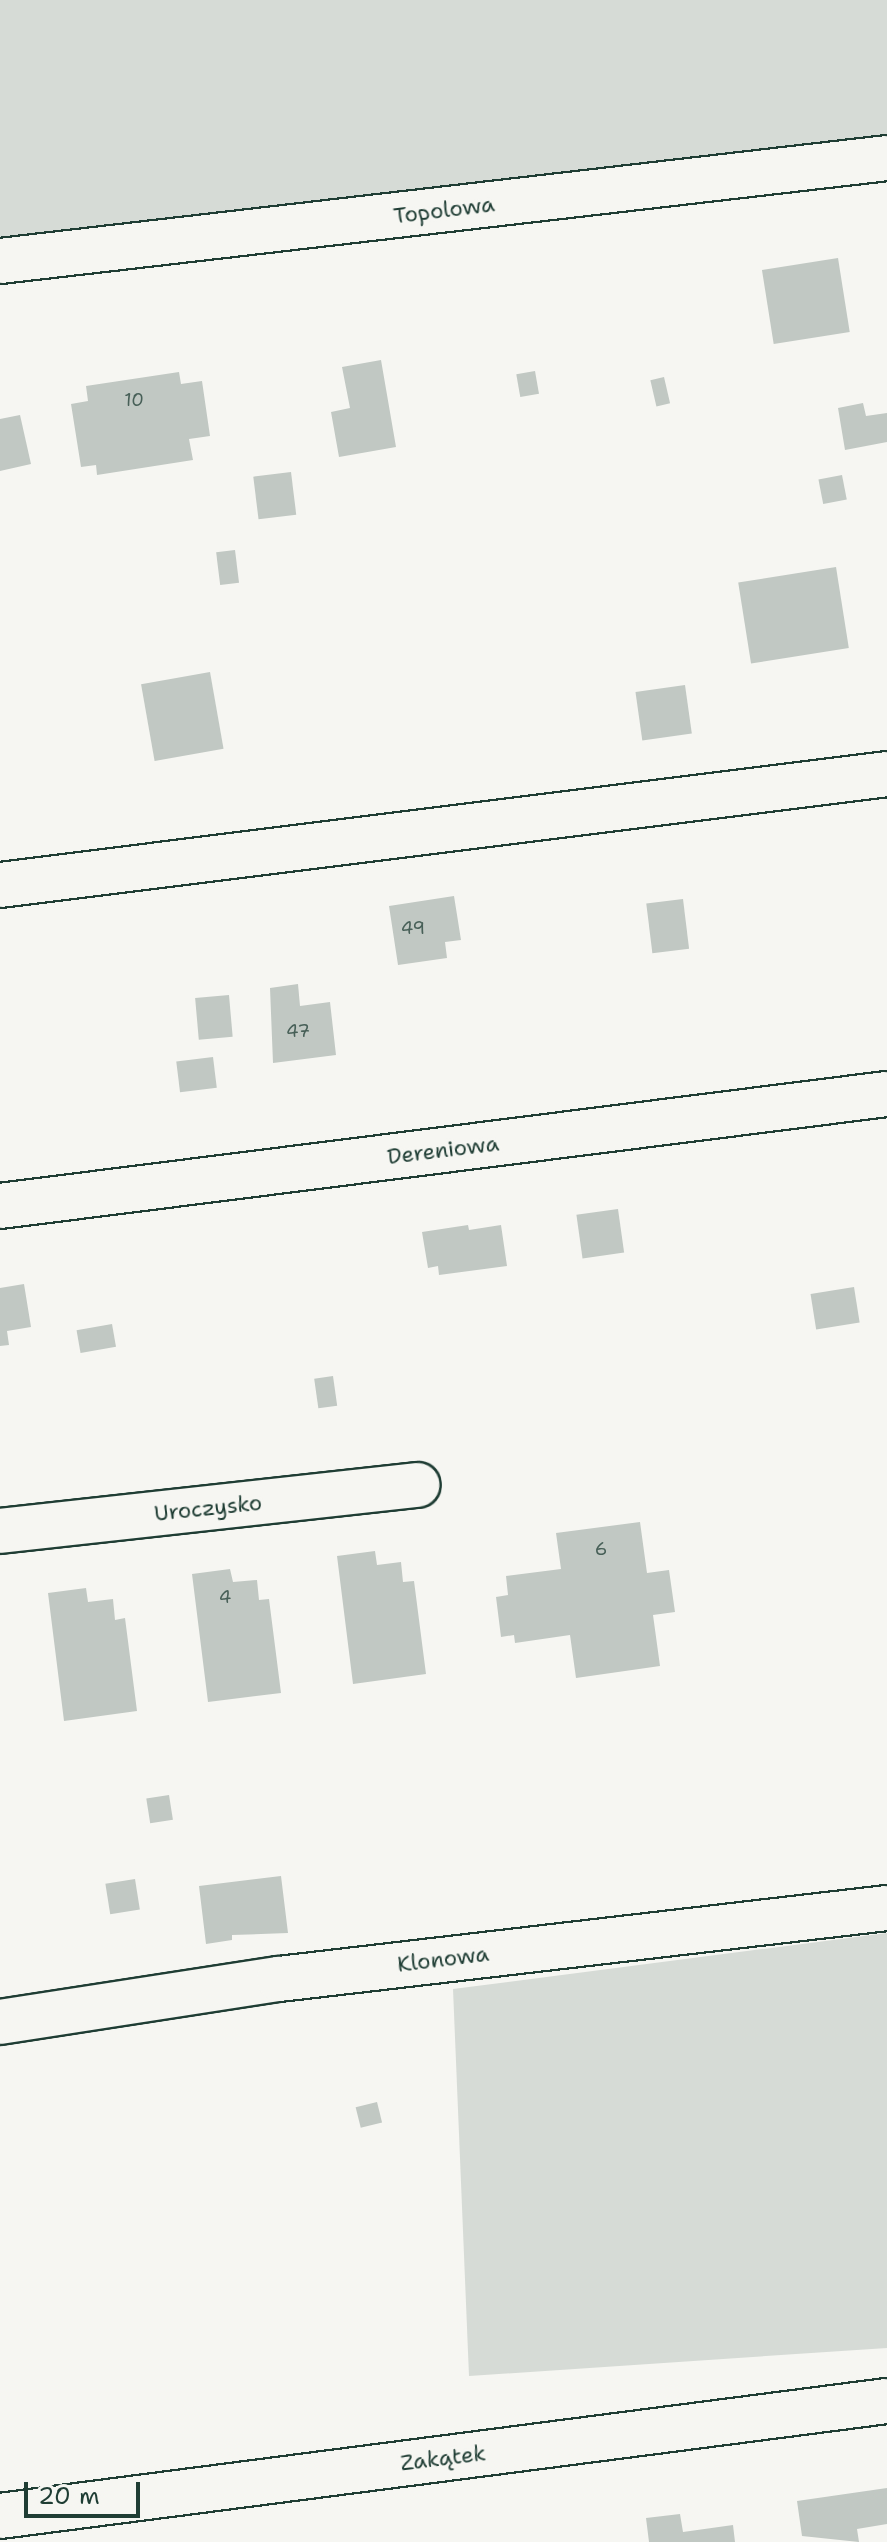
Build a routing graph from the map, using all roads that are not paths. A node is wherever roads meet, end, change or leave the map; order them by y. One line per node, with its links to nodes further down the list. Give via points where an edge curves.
1 (887, 158): 2 (street, Topolowa)
2 (0, 261)
3 (887, 774): 4 (street)
4 (0, 885)
5 (887, 1094): 6 (street, Dereniowa)
6 (0, 1206)
7 (417, 1485): 8 (street, Uroczysko)
8 (0, 1531)
9 (887, 1908): 10 (street, Klonowa, via 279,1979)
10 (0, 2022)
11 (887, 2401): 12 (street, Zakątek)
12 (0, 2516)

